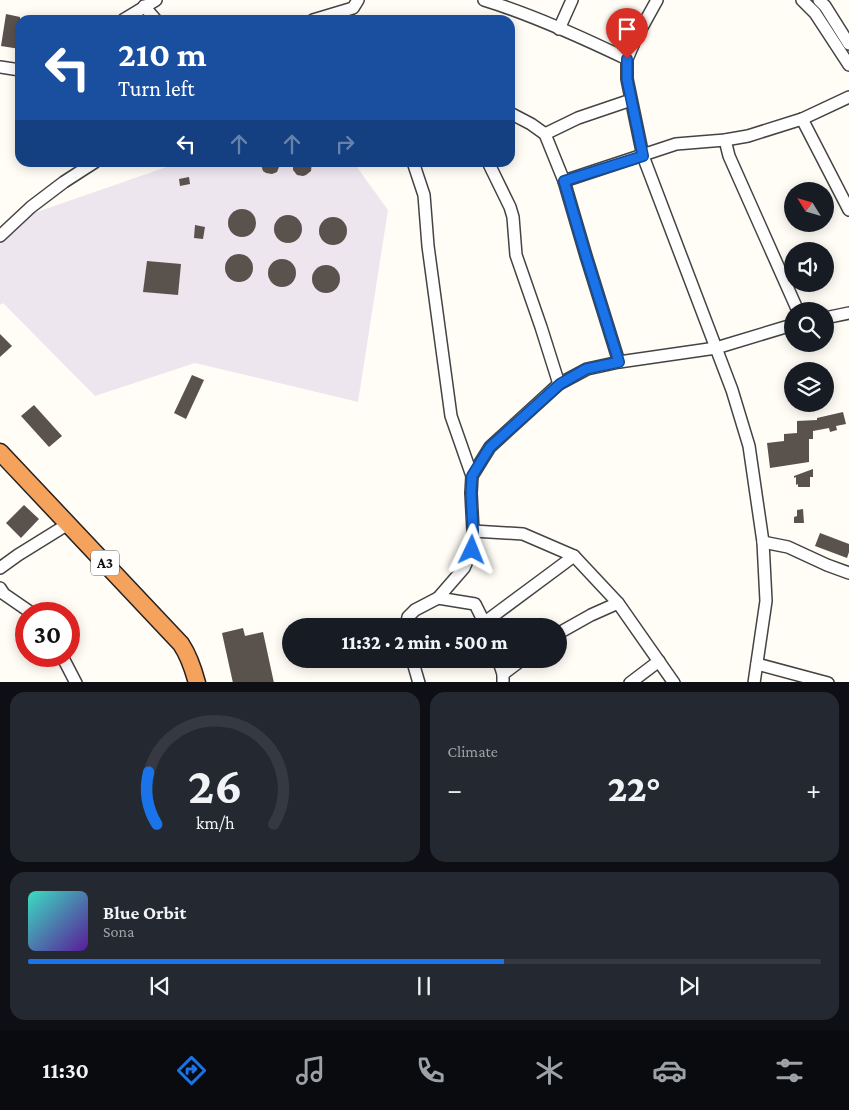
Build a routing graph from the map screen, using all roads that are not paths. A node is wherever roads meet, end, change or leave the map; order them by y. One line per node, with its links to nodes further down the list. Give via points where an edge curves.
1 (156, 0): 8 (street)
2 (358, 0): 11 (street, via 353,8)
3 (484, 0): 12 (street)
4 (572, 0): 12 (street)
5 (657, 0): 14 (street)
6 (802, 0): 15 (street, via 815,13)
7 (819, 0): 13 (street)
8 (144, 6): 9 (street); 10 (street)
9 (130, 15)
10 (152, 15)
11 (330, 15)
12 (559, 29): 14 (street)
13 (849, 44)
14 (627, 59): 19 (street)
15 (849, 65)
16 (0, 67): 17 (street)
17 (15, 69)
18 (849, 97): 21 (street)
19 (631, 100): 22 (street, via 578,118); 24 (street)
20 (515, 116): 22 (street)
21 (802, 119): 23 (street); 29 (street)
22 (545, 134): 28 (street)
23 (725, 140): 24 (street, via 676,144); 31 (street, via 729,156)
24 (643, 156): 28 (street); 35 (street)
25 (87, 167): 30 (street, via 31,207)
26 (415, 167): 39 (street, via 424,195 451,416)
27 (490, 167): 37 (street, via 510,206 516,255)
28 (564, 181): 36 (street)
29 (849, 210)
30 (0, 236)
31 (794, 302)
32 (849, 313): 33 (street)
33 (834, 316)
34 (784, 327): 35 (street)
35 (716, 348): 36 (street); 42 (street, via 749,446)
36 (619, 362): 37 (street, via 586,369)
37 (560, 384): 39 (street, via 490,447)
38 (3, 460): 40 (highway, A3)
39 (472, 476): 41 (street)
40 (68, 524): 44 (street); 61 (highway, A3, via 180,644 194,668)
41 (473, 531): 43 (street, via 523,534); 47 (street, via 472,550 464,568)
42 (763, 542): 45 (street, via 788,547); 55 (street, via 766,601)
43 (574, 556): 49 (street); 52 (street)
44 (0, 568)
45 (849, 573)
46 (0, 588): 48 (street)
47 (438, 598): 50 (street, via 415,610); 51 (street, via 475,604)
48 (16, 602)
49 (618, 603): 53 (street); 54 (street)
50 (408, 618)
51 (482, 618)
52 (493, 618)
53 (567, 628)
54 (659, 661): 63 (street); 64 (street)
55 (757, 664): 65 (street); 66 (street)
56 (68, 667): 60 (street)
57 (415, 668): 62 (street)
58 (514, 668): 59 (street)
59 (503, 678)
60 (76, 682)
61 (197, 682)
62 (419, 682)
63 (630, 682)
64 (674, 682)
65 (754, 682)
66 (828, 682)

